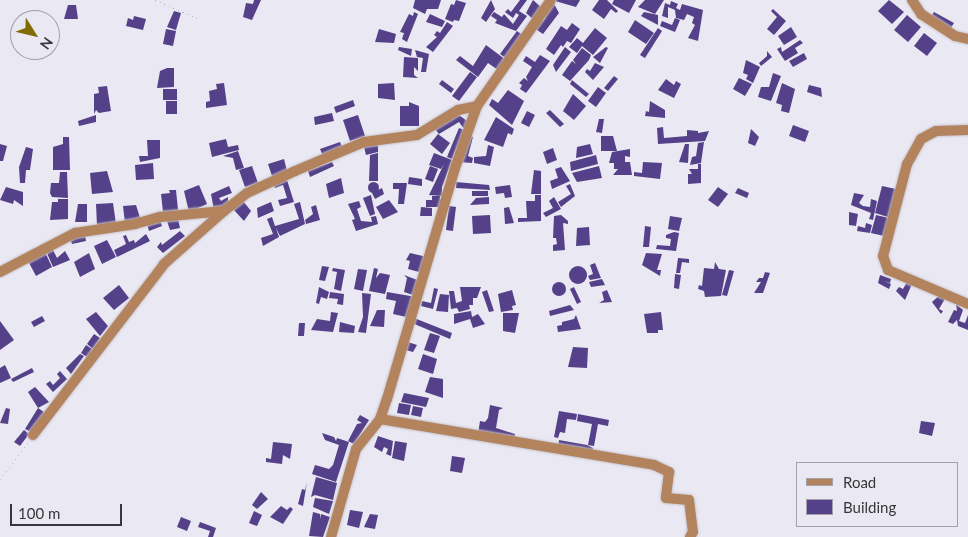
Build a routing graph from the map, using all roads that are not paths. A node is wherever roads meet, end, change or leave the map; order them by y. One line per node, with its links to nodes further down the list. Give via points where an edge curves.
1 (551, 0): 4 (street)
2 (912, 0): 3 (street, via 928,18 955,36)
3 (968, 39)
4 (477, 106): 6 (street, via 458,110 417,135 364,142 247,193); 9 (street, via 455,168 428,269)
5 (968, 130): 8 (street, via 936,131 922,139 907,164 883,256 888,270)
6 (224, 211): 7 (street, via 160,217 75,233); 10 (street, via 164,264)
7 (0, 272)
8 (968, 304)
9 (380, 420): 11 (street, via 356,449); 12 (street, via 654,465 669,472 666,498 689,500 693,532)
10 (33, 435)
11 (331, 537)
12 (690, 537)

